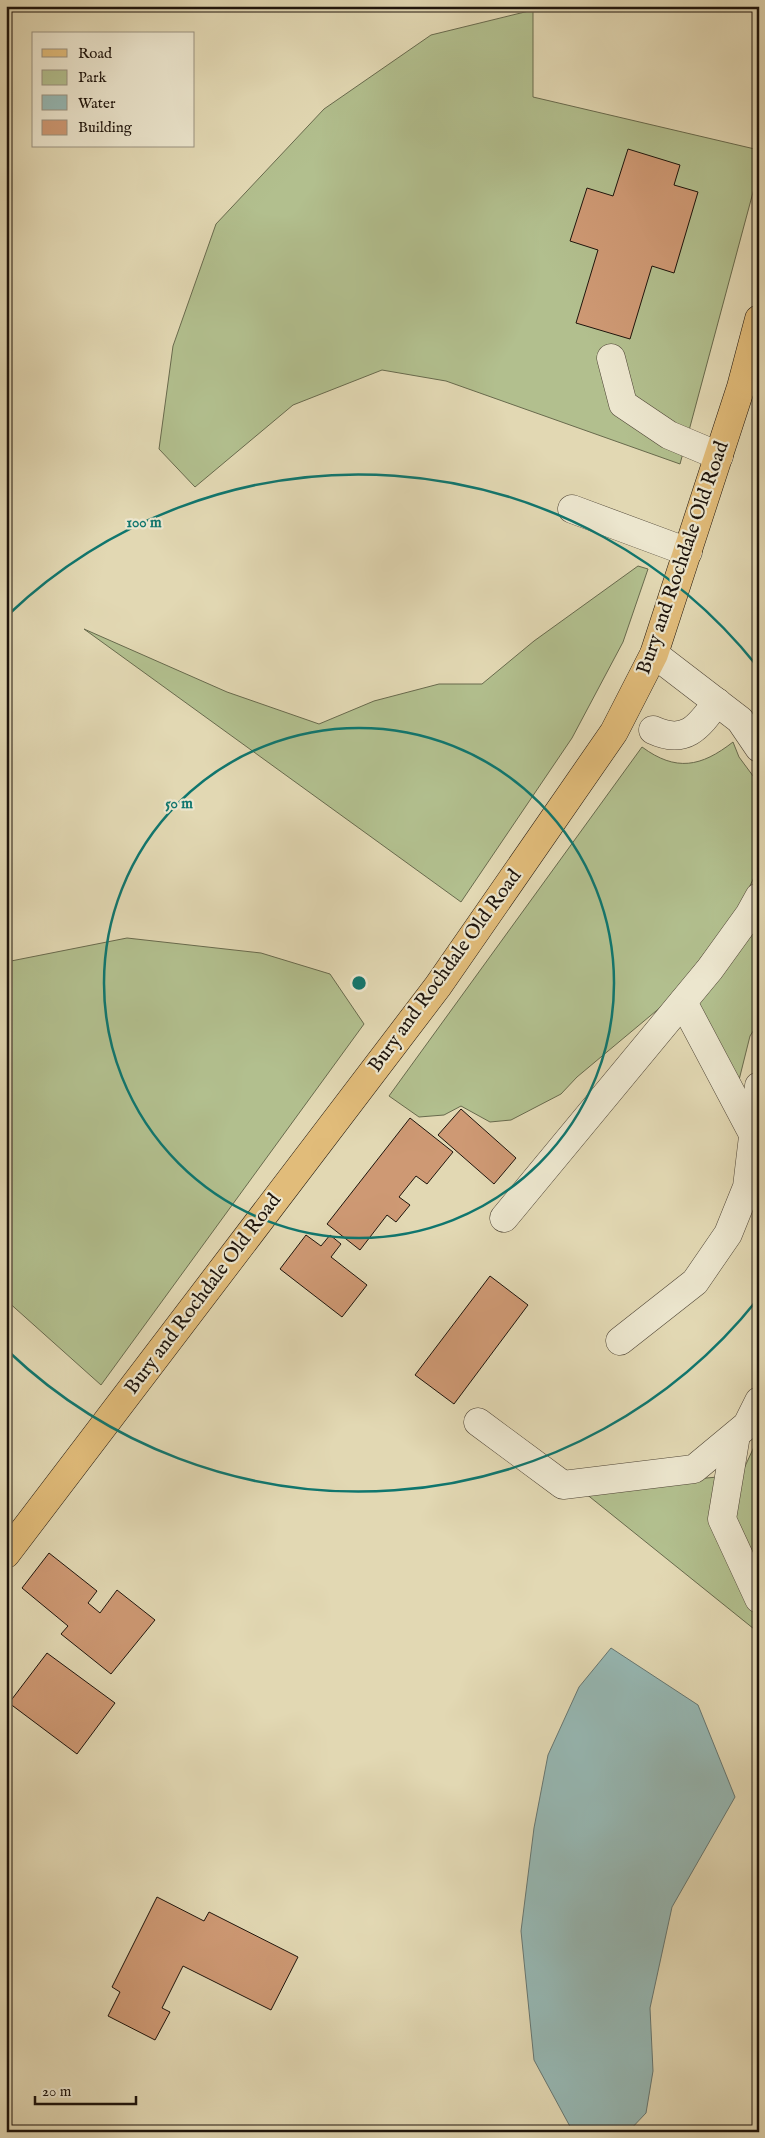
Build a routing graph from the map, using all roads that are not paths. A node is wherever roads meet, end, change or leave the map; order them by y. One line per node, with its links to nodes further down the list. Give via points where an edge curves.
1 (759, 320): 3 (main road, Bury and Rochdale Old Road)
2 (611, 358): 3 (lane, via 624,404 669,435)
3 (719, 456): 5 (main road, Bury and Rochdale Old Road)
4 (572, 509): 5 (lane)
5 (688, 552): 6 (main road, Bury and Rochdale Old Road)
6 (654, 654): 7 (lane); 19 (main road, Bury and Rochdale Old Road, via 614,732 438,986)
7 (717, 702): 8 (lane, via 703,722 681,737 665,736); 9 (lane, via 740,720)
8 (652, 730)
9 (759, 748)
10 (759, 896): 11 (lane, via 738,930)
11 (683, 1002): 13 (lane); 14 (lane)
12 (759, 1086): 13 (lane)
13 (756, 1140): 15 (lane, via 747,1187 728,1234 695,1282)
14 (504, 1218)
15 (620, 1341)
16 (759, 1402): 18 (lane, via 747,1425)
17 (478, 1422): 18 (lane, via 563,1485 694,1469)
18 (736, 1435): 20 (lane, via 722,1519)
19 (6, 1554)
20 (759, 1599)

